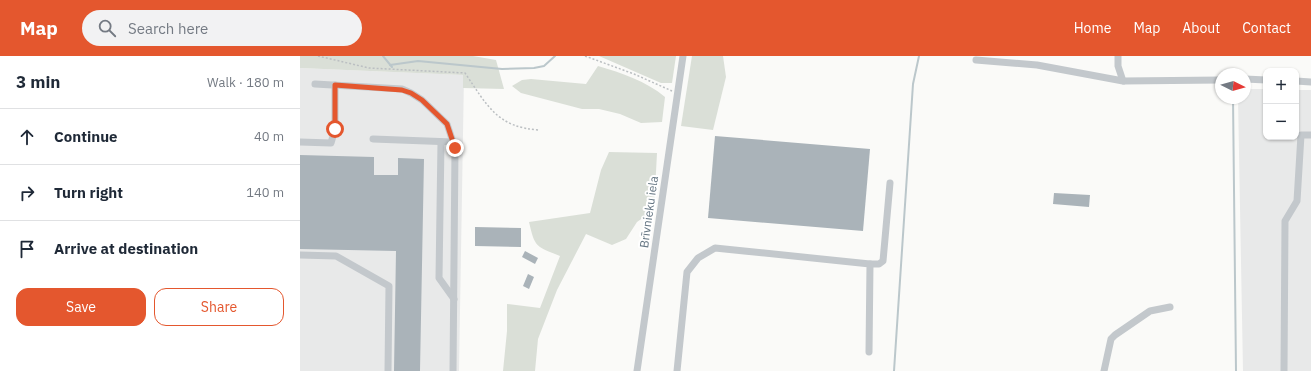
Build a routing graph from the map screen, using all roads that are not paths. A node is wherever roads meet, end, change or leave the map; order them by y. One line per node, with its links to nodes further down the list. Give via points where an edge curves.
1 (683, 56): 25 (street, Brīvnieku iela)
2 (1118, 56): 7 (street)
3 (976, 60): 7 (street, via 1037,65)
4 (1251, 79): 6 (street)
5 (1215, 80): 7 (street)
6 (1263, 80)
7 (1123, 81)
8 (1299, 81): 9 (street)
9 (1311, 82)
10 (315, 84): 11 (street)
11 (335, 85): 14 (street, via 335,129 331,142); 16 (street, via 402,90 411,93 447,124)
12 (1311, 135): 28 (street, via 1300,135 1297,201 1285,221)
13 (374, 139): 15 (street)
14 (300, 142)
15 (441, 142): 16 (street); 20 (street, via 439,278)
16 (453, 142): 20 (street)
17 (890, 184): 19 (street, via 883,261 879,264)
18 (300, 255): 23 (street, via 336,256 389,286)
19 (870, 264): 22 (street); 26 (street, via 715,248 698,258 687,272)
20 (454, 299): 24 (street)
21 (1170, 307): 27 (street, via 1150,311 1115,336)
22 (868, 352)
23 (388, 371)
24 (453, 371)
25 (637, 371)
26 (678, 371)
27 (1104, 371)
28 (1284, 371)

